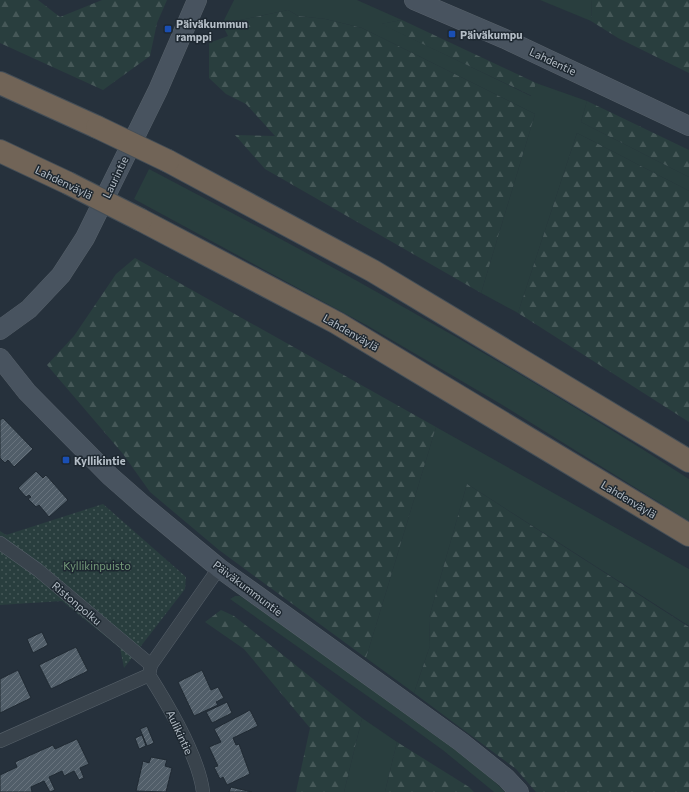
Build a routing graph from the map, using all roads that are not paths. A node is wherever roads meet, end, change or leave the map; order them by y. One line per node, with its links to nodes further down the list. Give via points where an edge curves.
1 (196, 0): 6 (street, Laurintie, via 158,90 85,238 62,275 29,309)
2 (414, 0): 4 (street, Lahdentie, via 505,39)
3 (0, 83): 8 (highway, bridge, via 168,161 373,271)
4 (689, 126)
5 (0, 151): 9 (highway, Lahdenväylä, bridge, via 141,220 338,323)
6 (0, 330)
7 (0, 358): 11 (street, Päiväkummuntie, via 27,392 110,476)
8 (689, 461)
9 (689, 535)
10 (0, 543): 12 (street, Ristonpolku, via 38,570)
11 (219, 568): 12 (street); 15 (street, Päiväkummuntie, via 461,742 506,778)
12 (150, 670): 13 (street); 14 (street, Aulikintie, via 201,775)
13 (0, 741)
14 (203, 792)
15 (519, 792)

